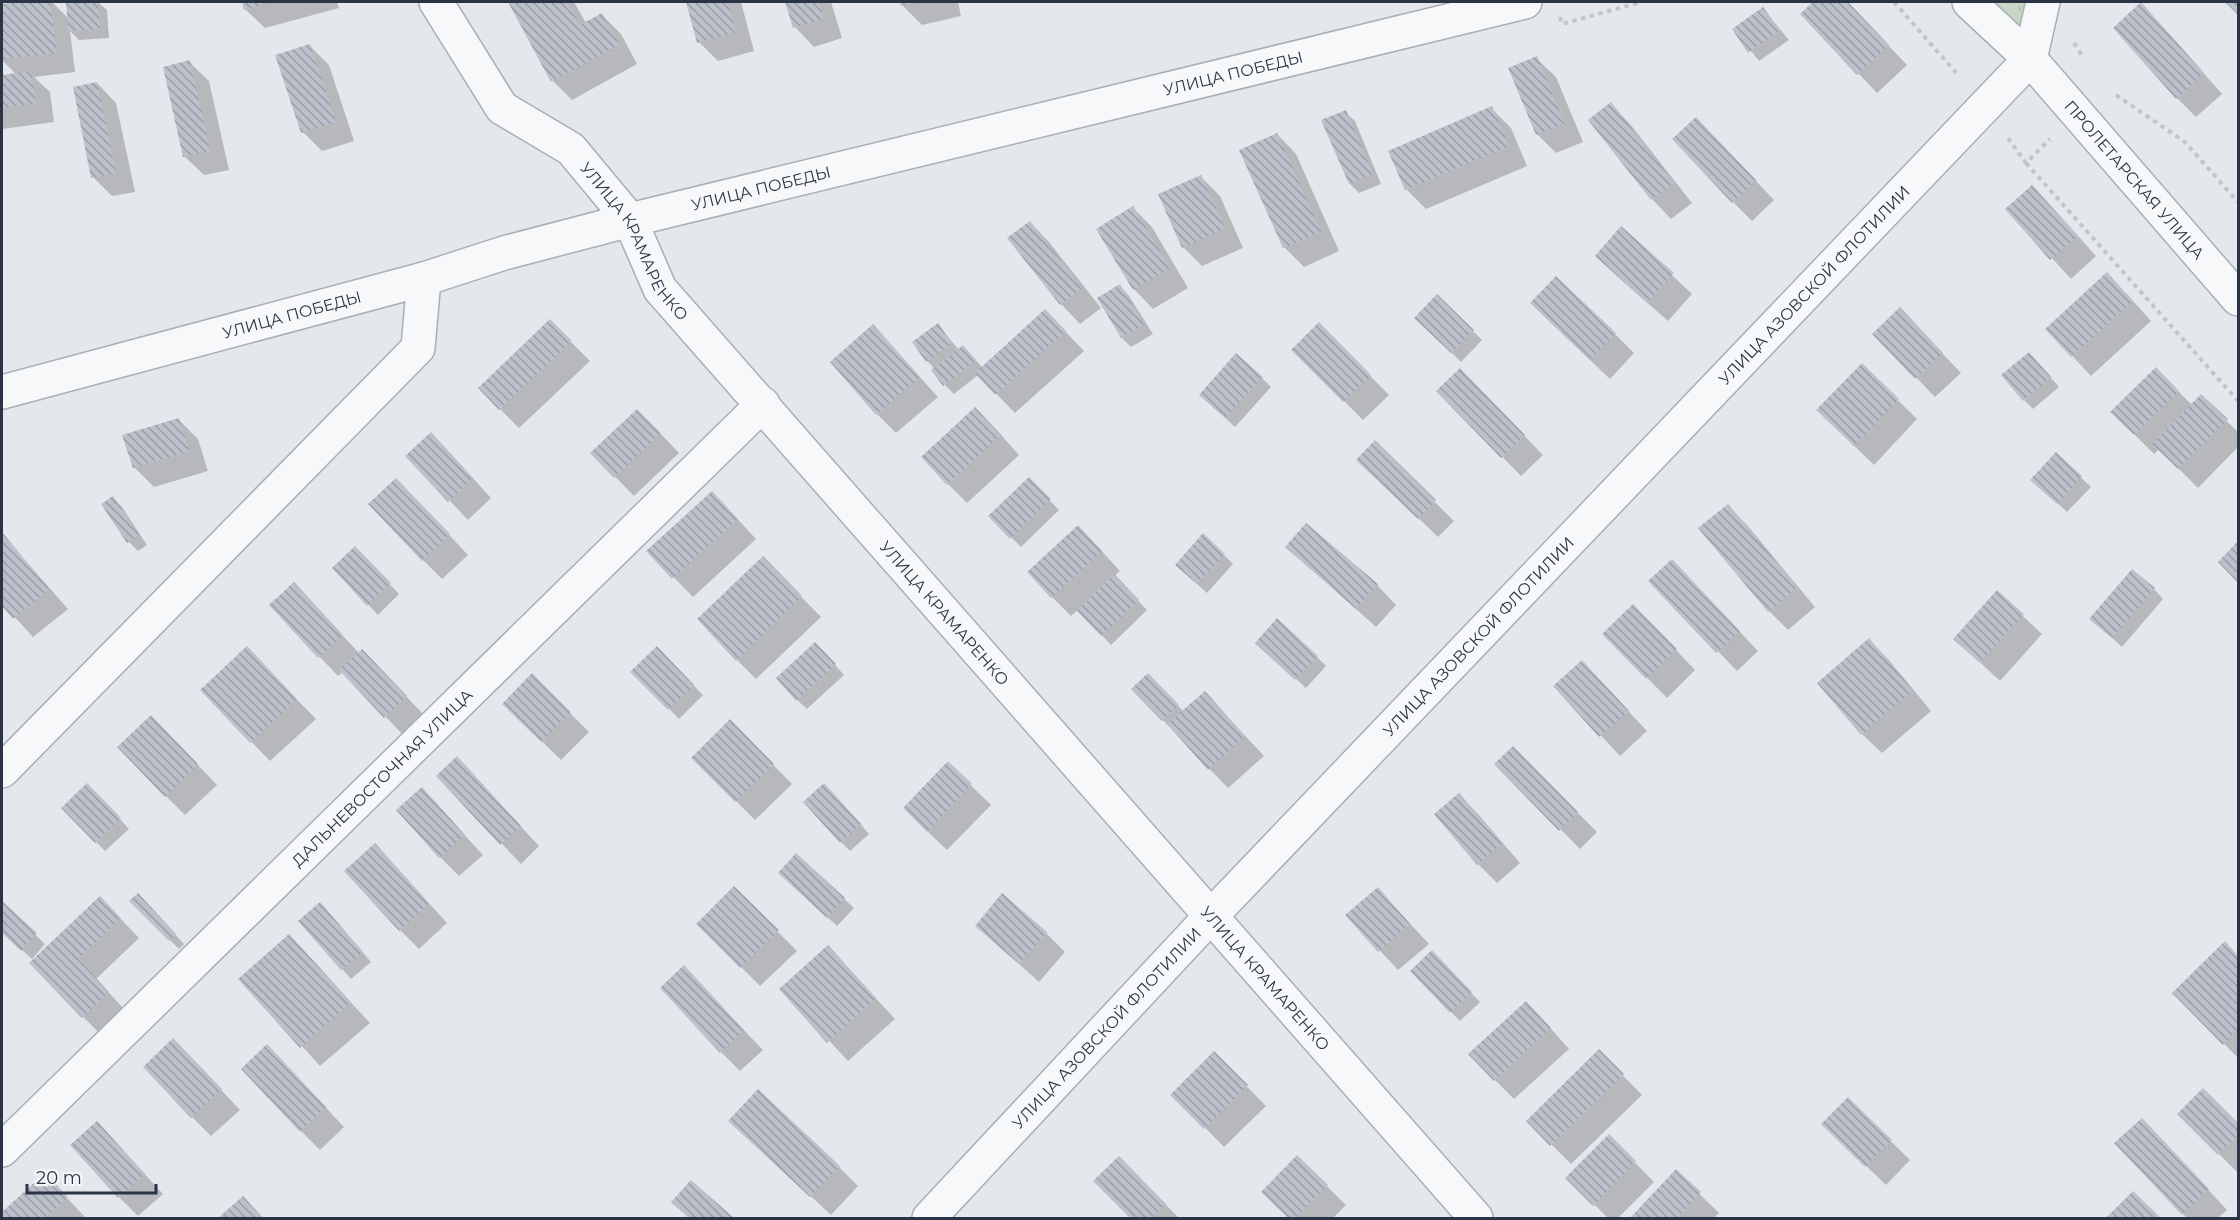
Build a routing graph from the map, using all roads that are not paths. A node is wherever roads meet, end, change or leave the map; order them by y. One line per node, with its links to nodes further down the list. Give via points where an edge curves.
1 (436, 2): 6 (street, УЛИЦА КРАМАРЕНКО, via 502,108 572,149)
2 (1525, 2): 6 (street, УЛИЦА ПОБЕДЫ)
3 (1969, 2): 5 (street, ПРОЛЕТАРСКАЯ УЛИЦА)
4 (2043, 2): 5 (street)
5 (2030, 59): 8 (street, ПРОЛЕТАРСКАЯ УЛИЦА); 12 (street, УЛИЦА АЗОВСКОЙ ФЛОТИЛИИ)
6 (630, 220): 7 (street, УЛИЦА ПОБЕДЫ); 10 (street, УЛИЦА КРАМАРЕНКО, via 660,290)
7 (424, 279): 9 (street, УЛИЦА ПОБЕДЫ); 11 (street, via 418,348)
8 (2238, 299)
9 (2, 392)
10 (763, 404): 12 (street, УЛИЦА КРАМАРЕНКО); 13 (street, ДАЛЬНЕВОСТОЧНАЯ УЛИЦА)
11 (2, 771)
12 (1210, 917): 14 (street, УЛИЦА АЗОВСКОЙ ФЛОТИЛИИ); 15 (street, УЛИЦА КРАМАРЕНКО)
13 (2, 1150)
14 (929, 1218)
15 (1476, 1218)

